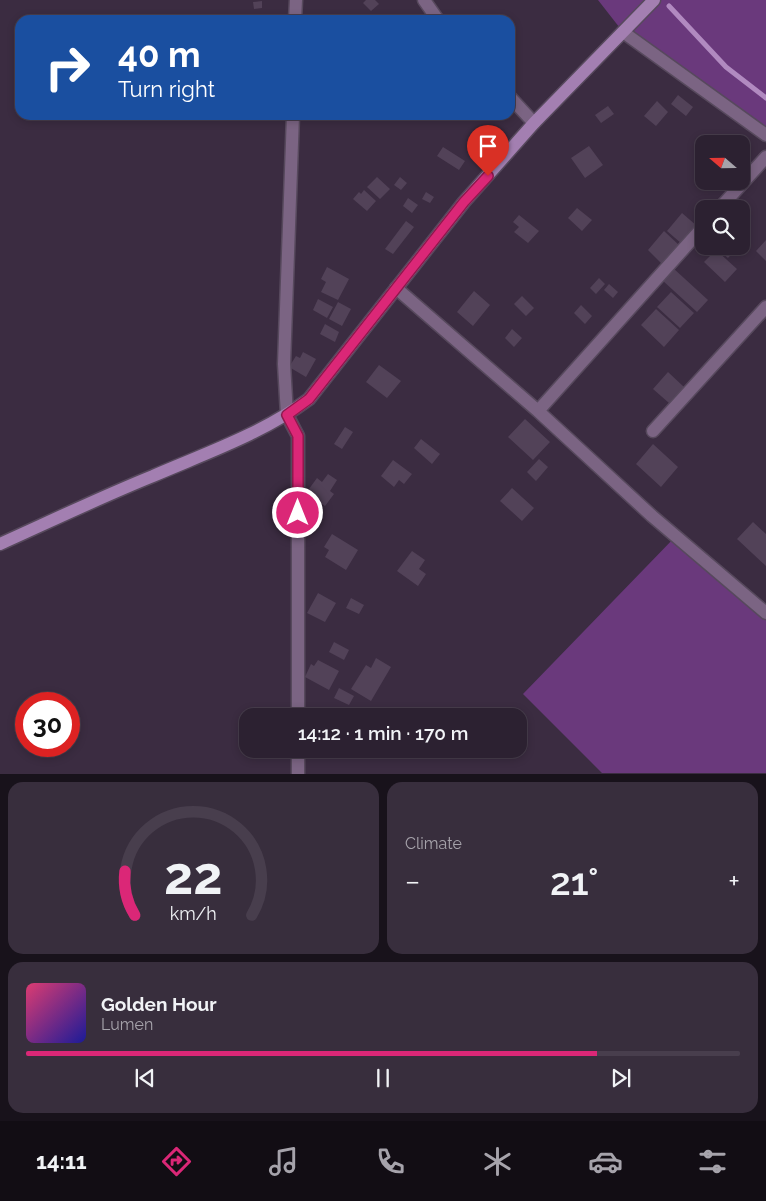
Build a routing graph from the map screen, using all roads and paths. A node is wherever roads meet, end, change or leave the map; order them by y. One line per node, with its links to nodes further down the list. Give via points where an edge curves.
1 (296, 0): 4 (street)
2 (424, 0): 5 (street)
3 (654, 0): 6 (main road)
4 (295, 15)
5 (434, 15)
6 (623, 32): 9 (main road); 10 (street)
7 (515, 102): 9 (street)
8 (293, 120): 17 (street, via 284,364)
9 (534, 122): 14 (main road, via 464,202)
10 (766, 135)
11 (766, 157): 12 (street)
12 (728, 200)
13 (695, 236): 16 (street)
14 (396, 288): 16 (street); 17 (main road, via 309,399)
15 (766, 307): 18 (street)
16 (538, 411): 20 (street, via 652,516)
17 (287, 415): 19 (main road, via 262,429); 21 (street, via 298,436)
18 (653, 431)
19 (0, 544)
20 (766, 613)
21 (298, 708)
22 (298, 758): 23 (street)
23 (298, 774)

